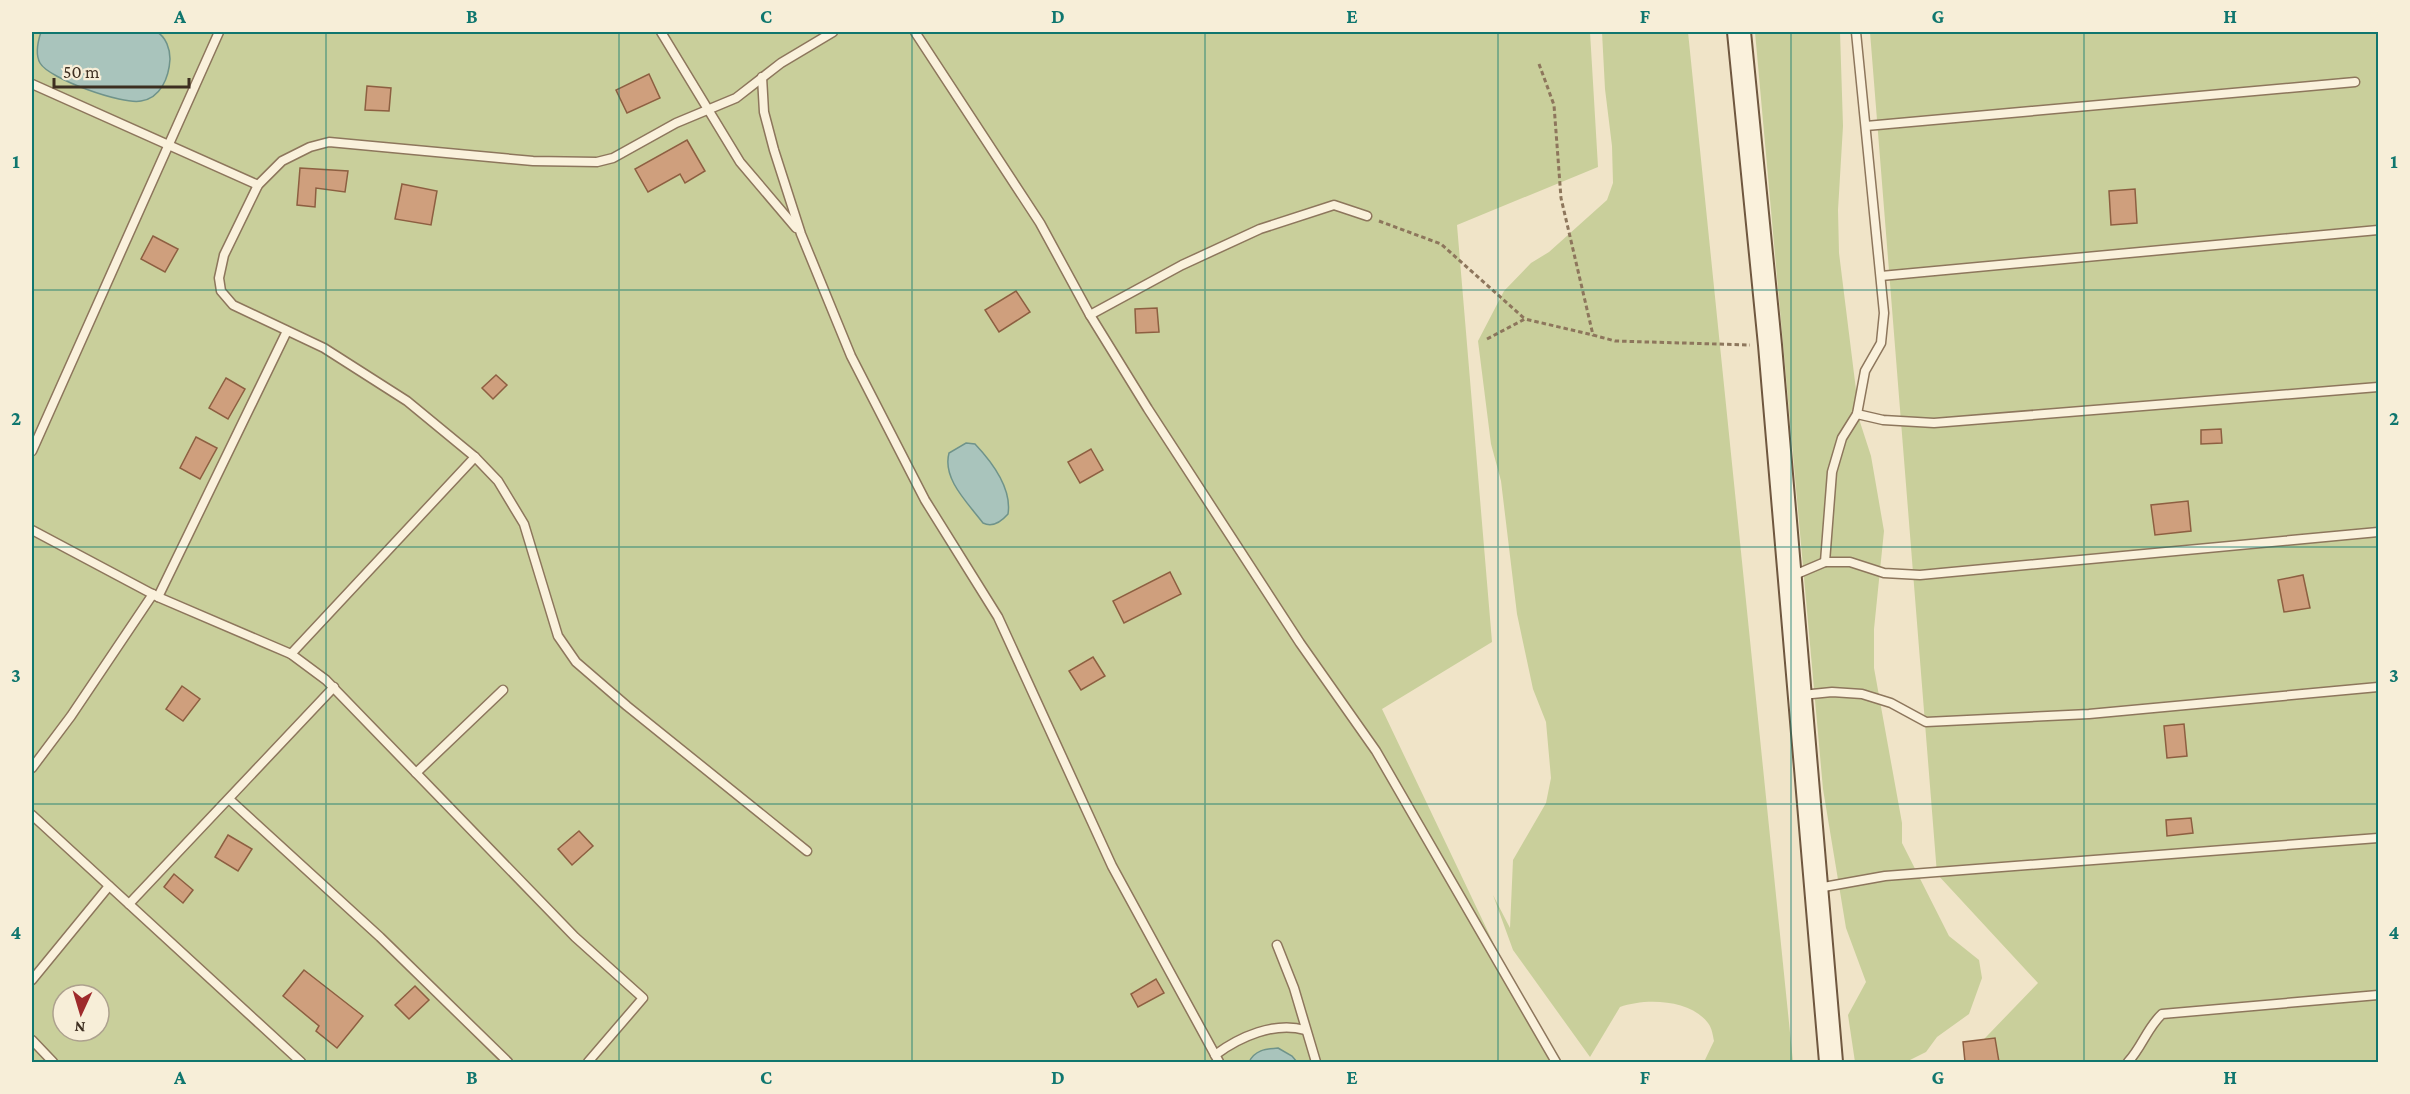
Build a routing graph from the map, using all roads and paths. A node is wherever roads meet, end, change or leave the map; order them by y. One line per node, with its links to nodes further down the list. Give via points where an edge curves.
1 (219, 32): 13 (lane)
2 (661, 32): 11 (lane)
3 (832, 32): 8 (lane)
4 (915, 32): 19 (lane, via 1040,223)
5 (1740, 32): 24 (street)
6 (1856, 32): 12 (lane)
7 (1539, 64): 22 (path, via 1554,105 1561,198)
8 (762, 77): 11 (lane, via 736,98); 17 (lane, via 764,111)
9 (2355, 82): 12 (lane)
10 (32, 84): 13 (lane)
11 (707, 110): 14 (lane, via 613,158 597,162 533,161 329,142 282,161); 17 (lane, via 740,162)
12 (1866, 126): 18 (lane)
13 (169, 146): 14 (lane); 27 (lane)
14 (258, 185): 21 (lane, via 224,255 219,278 221,291 233,305)
15 (1367, 216): 19 (lane, via 1334,205 1260,229); 20 (path, via 1441,244)
16 (2379, 230): 18 (lane)
17 (801, 234): 53 (lane, via 851,356 925,500 998,617 1112,866)
18 (1881, 276): 26 (lane, via 1881,343 1865,371)
19 (1090, 315): 59 (lane, via 1300,643 1376,751)
20 (1525, 319): 22 (path); 23 (path)
21 (287, 331): 28 (lane, via 324,348 407,401); 33 (lane)
22 (1593, 335): 24 (path, via 1615,341)
23 (1487, 339)
24 (1770, 345): 32 (street)
25 (2379, 387): 26 (lane, via 1934,423)
26 (1857, 414): 31 (lane, via 1842,438 1832,472)
27 (32, 451)
28 (475, 457): 34 (lane); 44 (lane, via 498,482 524,524 558,636 576,662)
29 (32, 530): 33 (lane)
30 (2379, 532): 31 (lane, via 1920,574 1884,573 1850,561)
31 (1825, 562): 32 (lane)
32 (1788, 577): 38 (street)
33 (156, 596): 34 (lane); 39 (lane)
34 (291, 654): 35 (lane)
35 (334, 687): 40 (lane); 41 (lane)
36 (2379, 687): 38 (lane, via 2089,714 1926,722 1891,703 1863,694)
37 (503, 690): 40 (lane)
38 (1800, 696): 46 (street)
39 (32, 768)
40 (416, 773): 57 (lane, via 575,937 643,998)
41 (230, 800): 47 (lane); 56 (lane, via 380,937)
42 (32, 814): 45 (lane)
43 (2379, 838): 46 (lane, via 1885,876)
44 (807, 850)
45 (109, 886): 47 (lane); 49 (lane)
46 (1818, 888): 60 (street)
47 (129, 904): 55 (lane)
48 (1277, 945): 51 (lane)
49 (32, 980)
50 (2379, 995): 61 (lane, via 2162,1014)
51 (1305, 1030): 53 (lane, via 1292,1026 1264,1031 1232,1043); 58 (lane)
52 (32, 1040): 54 (lane)
53 (1217, 1058)
54 (53, 1062)
55 (302, 1062)
56 (508, 1062)
57 (588, 1062)
58 (1316, 1062)
59 (1556, 1062)
60 (1831, 1062)
61 (2128, 1062)

